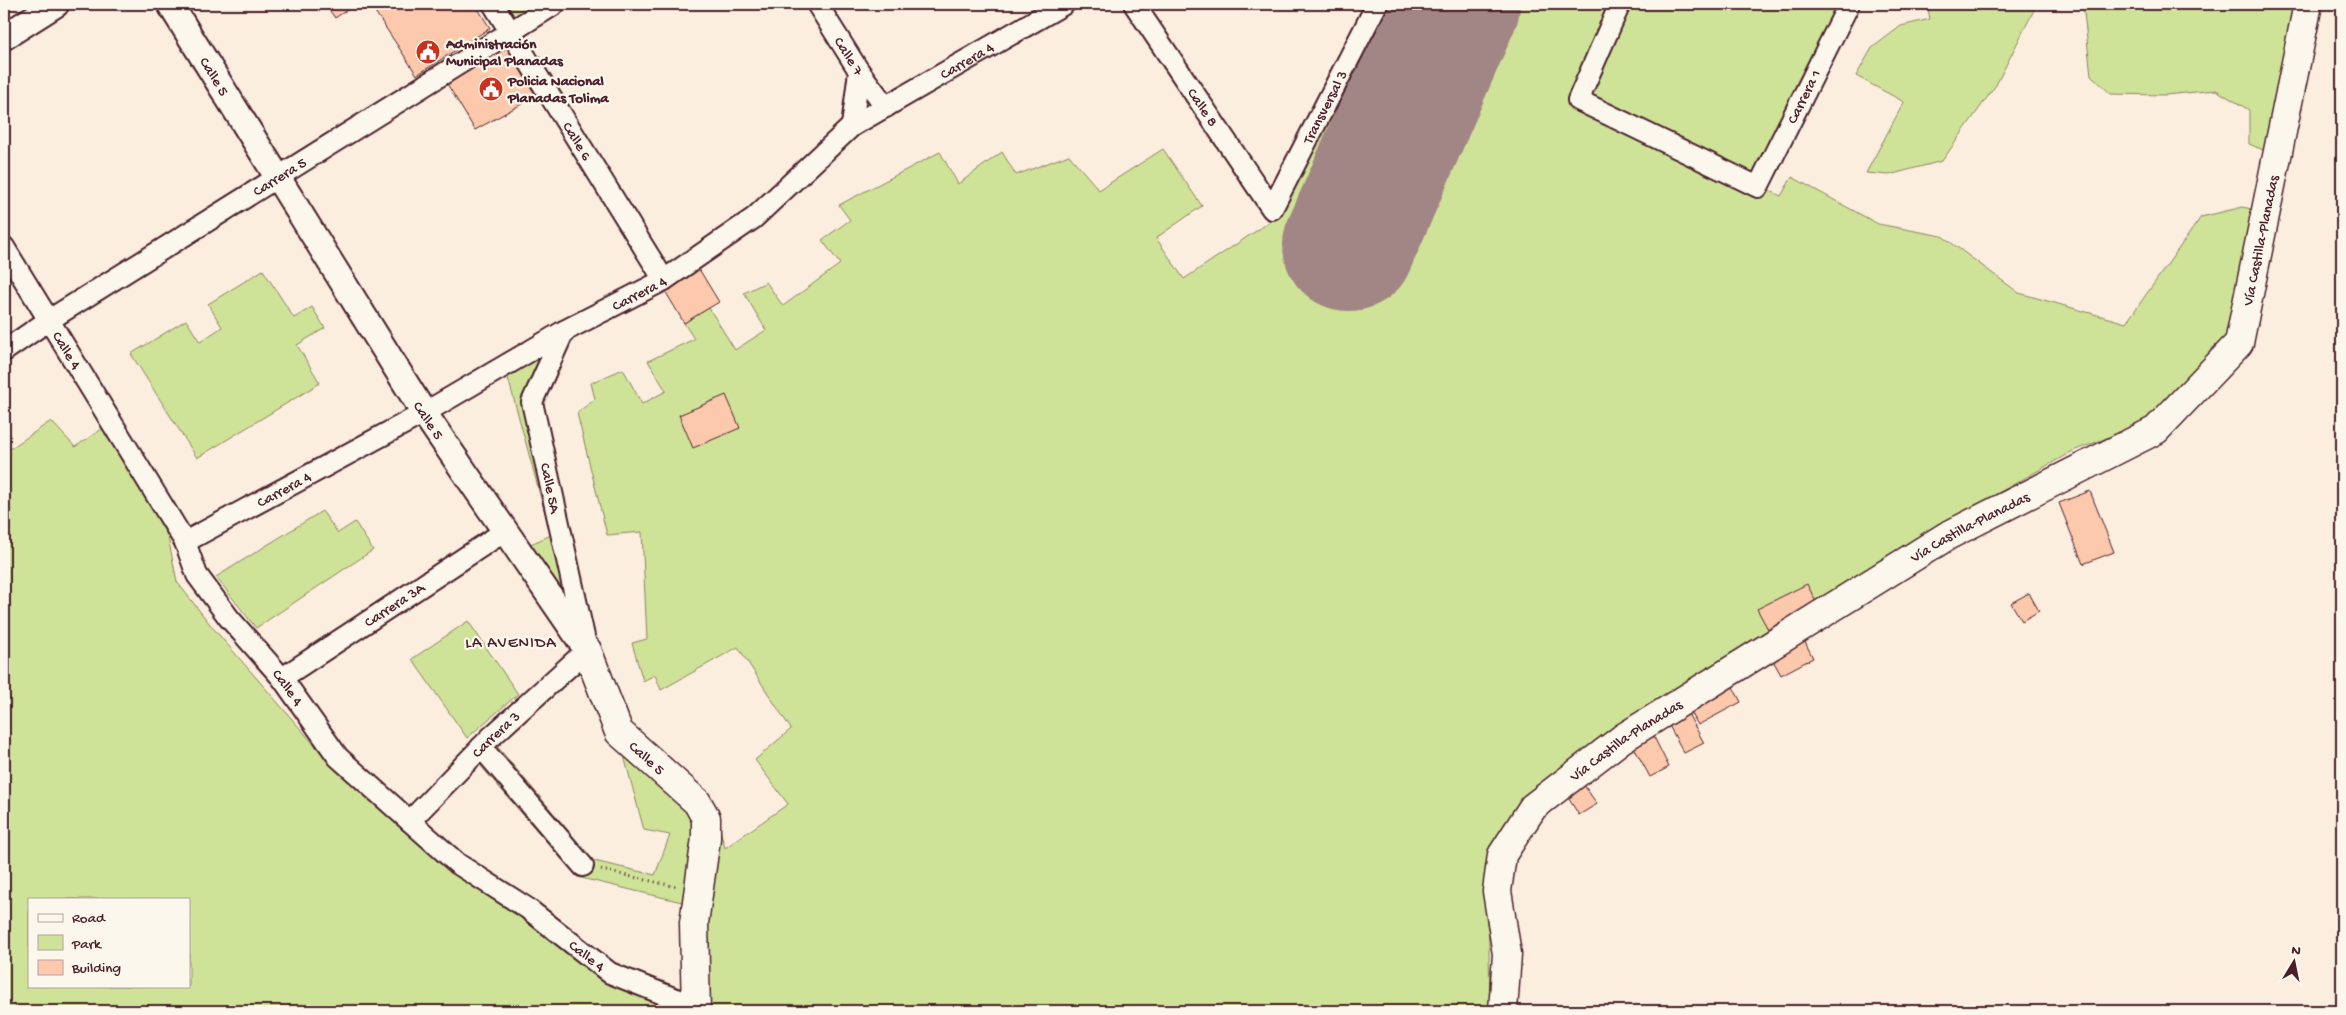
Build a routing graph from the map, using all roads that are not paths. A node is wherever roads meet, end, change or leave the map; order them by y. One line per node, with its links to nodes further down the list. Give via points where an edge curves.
1 (56, 4): 13 (street)
2 (170, 4): 17 (street, Calle 5)
3 (493, 4): 12 (street, Calle 6)
4 (555, 4): 12 (street, Carrera 5)
5 (817, 4): 14 (street, Calle 7)
6 (1064, 4): 15 (street, Carrera 4)
7 (1134, 4): 18 (street, Calle 8)
8 (1377, 4): 18 (street, Transversal 3)
9 (1620, 4): 10 (street, Carrera 1, via 1578,100 1758,187)
10 (1849, 4)
11 (2308, 4): 33 (main road, Vía Castilla-Planadas, via 2239,343 2156,430 1947,536 1623,738 1534,808 1502,855 1497,891 1507,954)
12 (510, 32): 17 (street, Carrera 5); 20 (street, Calle 6)
13 (4, 37)
14 (859, 71): 15 (street, Calle 7); 16 (street)
15 (886, 107): 16 (street, Carrera 4)
16 (852, 126): 20 (street, Carrera 4, via 754,218)
17 (280, 178): 21 (street, Carrera 5); 24 (street, Calle 5)
18 (1272, 209)
19 (4, 247): 21 (street, Calle 4)
20 (664, 280): 22 (street, Carrera 4)
21 (49, 320): 23 (street, Carrera 5); 26 (street, Calle 4)
22 (564, 331): 24 (street, Carrera 4); 27 (street, Calle 5A, via 532,402)
23 (4, 351)
24 (424, 413): 25 (street, Calle 5); 26 (street, Carrera 4)
25 (505, 530): 27 (street, Calle 5); 28 (street, Carrera 3A)
26 (185, 542): 28 (street, Calle 4, via 197,575 229,618)
27 (587, 650): 29 (street, Carrera 3); 32 (main road, Calle 5, via 619,732 697,802 706,818 694,923)
28 (282, 678): 30 (street, Calle 4, via 338,756)
29 (481, 747): 30 (street, Carrera 3); 31 (street)
30 (410, 821): 32 (street, Calle 4, via 458,864 527,908 610,973)
31 (583, 866)
32 (696, 1009)
33 (1502, 1011)

